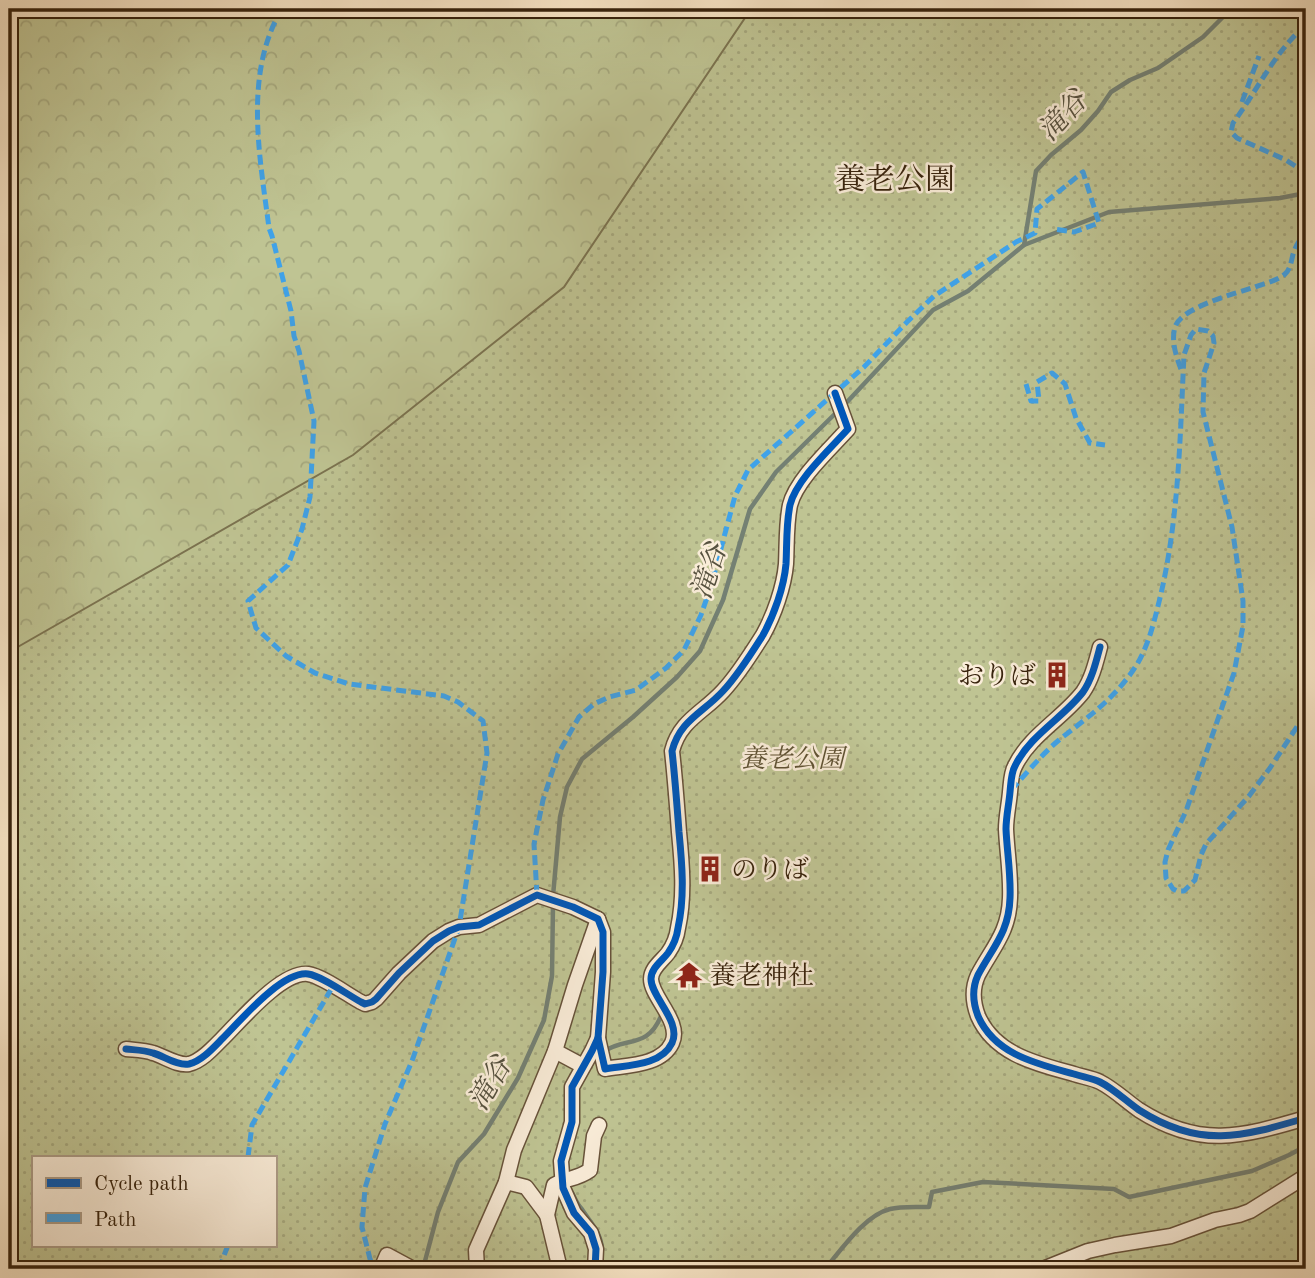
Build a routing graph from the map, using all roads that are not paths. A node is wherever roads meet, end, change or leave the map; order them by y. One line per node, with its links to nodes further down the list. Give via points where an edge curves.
1 (835, 393): 4 (street, via 848,429 813,468 790,504 785,567 764,632 723,691 683,727 672,751 682,903 669,952 650,976 672,1023 674,1040 652,1061 605,1069)
2 (1100, 647): 8 (street, via 1084,690 1014,768 1006,826 1008,917 974,986 976,1010 1004,1047 1026,1060 1099,1082 1171,1128 1221,1137)
3 (598, 919): 4 (street, via 603,932); 5 (street, via 537,895 479,925 459,927 433,941 372,1002 365,1004 306,974 276,987 214,1048 192,1063); 6 (street)
4 (598, 1038): 7 (street)
5 (126, 1049)
6 (555, 1051): 7 (street); 11 (street)
7 (583, 1066): 12 (street, via 572,1087 572,1122 561,1161)
8 (1306, 1118)
9 (599, 1125): 12 (street, via 590,1170)
10 (1306, 1175): 20 (street, via 1239,1215 1171,1236 1088,1251)
11 (506, 1181): 13 (street); 17 (street, via 476,1250)
12 (563, 1181): 13 (street); 14 (street); 19 (street, via 575,1213 591,1233)
13 (529, 1191): 14 (street)
14 (547, 1215): 18 (street)
15 (381, 1269): 16 (street, via 387,1255)
16 (412, 1269)
17 (477, 1269)
18 (560, 1269)
19 (595, 1269)
20 (1043, 1269)

